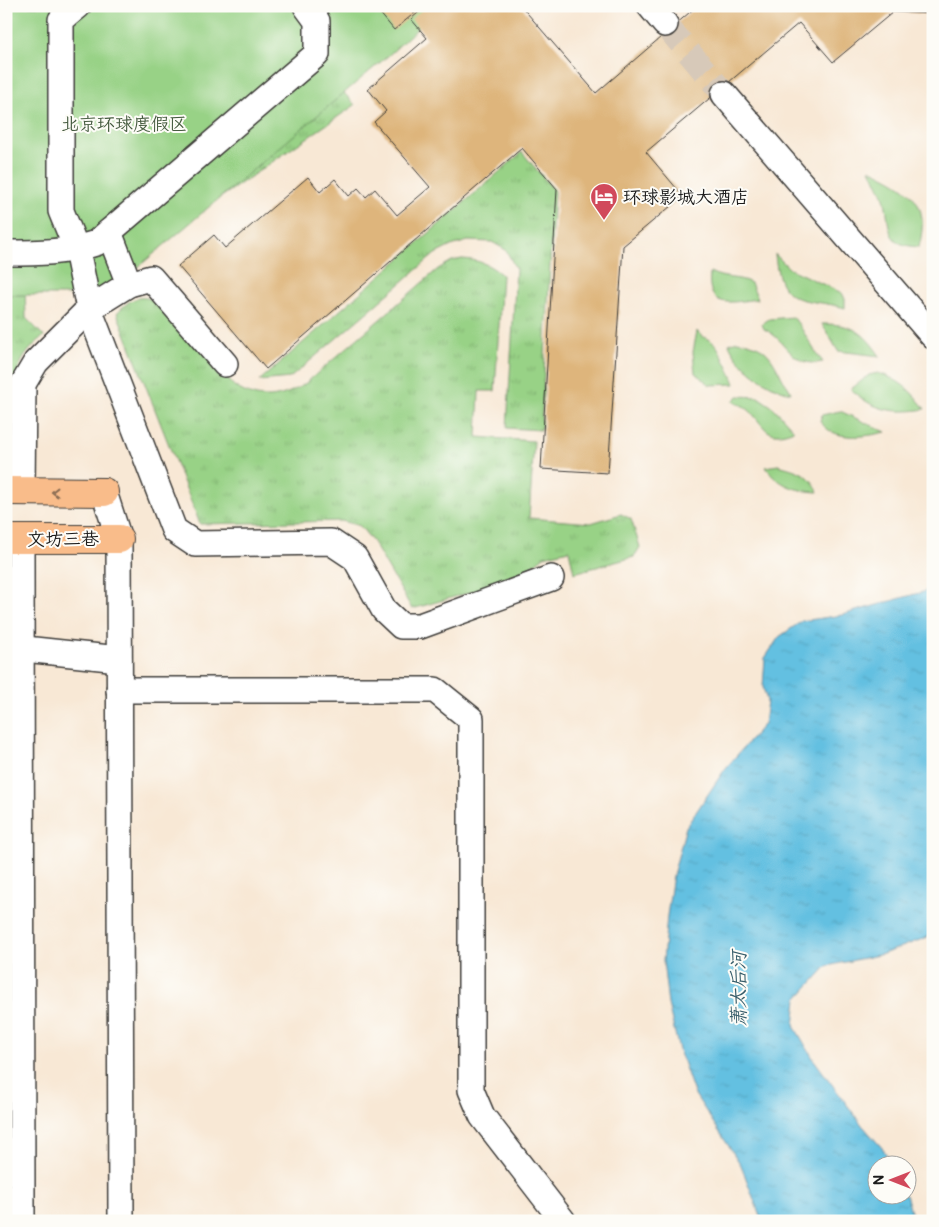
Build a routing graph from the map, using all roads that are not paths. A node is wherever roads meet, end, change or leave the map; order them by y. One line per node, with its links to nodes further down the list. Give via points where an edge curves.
1 (306, 6): 4 (street, via 318,21 317,54)
2 (65, 11): 5 (street, via 61,211)
3 (724, 94): 9 (street)
4 (109, 232): 5 (street, via 96,243); 7 (street)
5 (77, 250): 6 (street); 8 (street)
6 (6, 253)
7 (129, 284): 8 (street); 10 (street, via 151,278)
8 (89, 308): 11 (street, via 36,362 23,384); 15 (street, via 174,530 195,544 331,542 355,558 384,610 400,626 420,626)
9 (933, 336)
10 (225, 364)
11 (14, 491): 12 (main road, one-way to 11)
12 (104, 492): 14 (street)
13 (14, 539): 14 (main road, 文坊三巷); 16 (street)
14 (119, 539): 17 (street)
15 (551, 578)
16 (14, 647): 17 (street); 19 (street)
17 (119, 659): 18 (street)
18 (119, 690): 21 (street); 22 (street, via 435,690 471,719 471,1090 482,1116)
19 (14, 1130): 20 (street)
20 (22, 1221)
21 (121, 1221)
22 (562, 1221)

